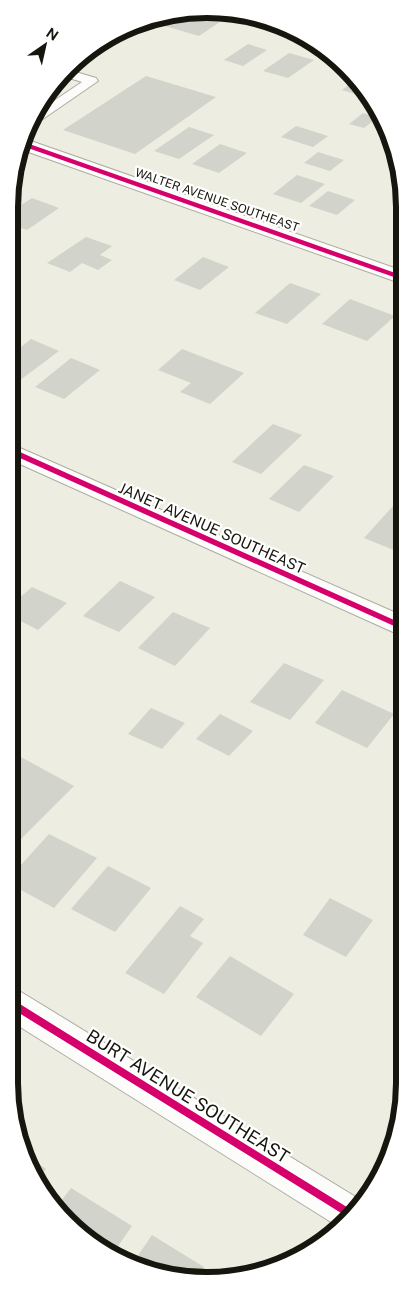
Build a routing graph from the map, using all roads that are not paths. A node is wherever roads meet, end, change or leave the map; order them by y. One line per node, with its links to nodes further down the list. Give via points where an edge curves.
1 (71, 75): 2 (lane, via 92,81)
2 (42, 114)
3 (28, 146): 4 (street, WALTER AVENUE SOUTHEAST)
4 (396, 276)
5 (18, 454): 6 (street, JANET AVENUE SOUTHEAST)
6 (396, 624)
7 (18, 1008): 8 (street, BURT AVENUE SOUTHEAST)
8 (346, 1211)

